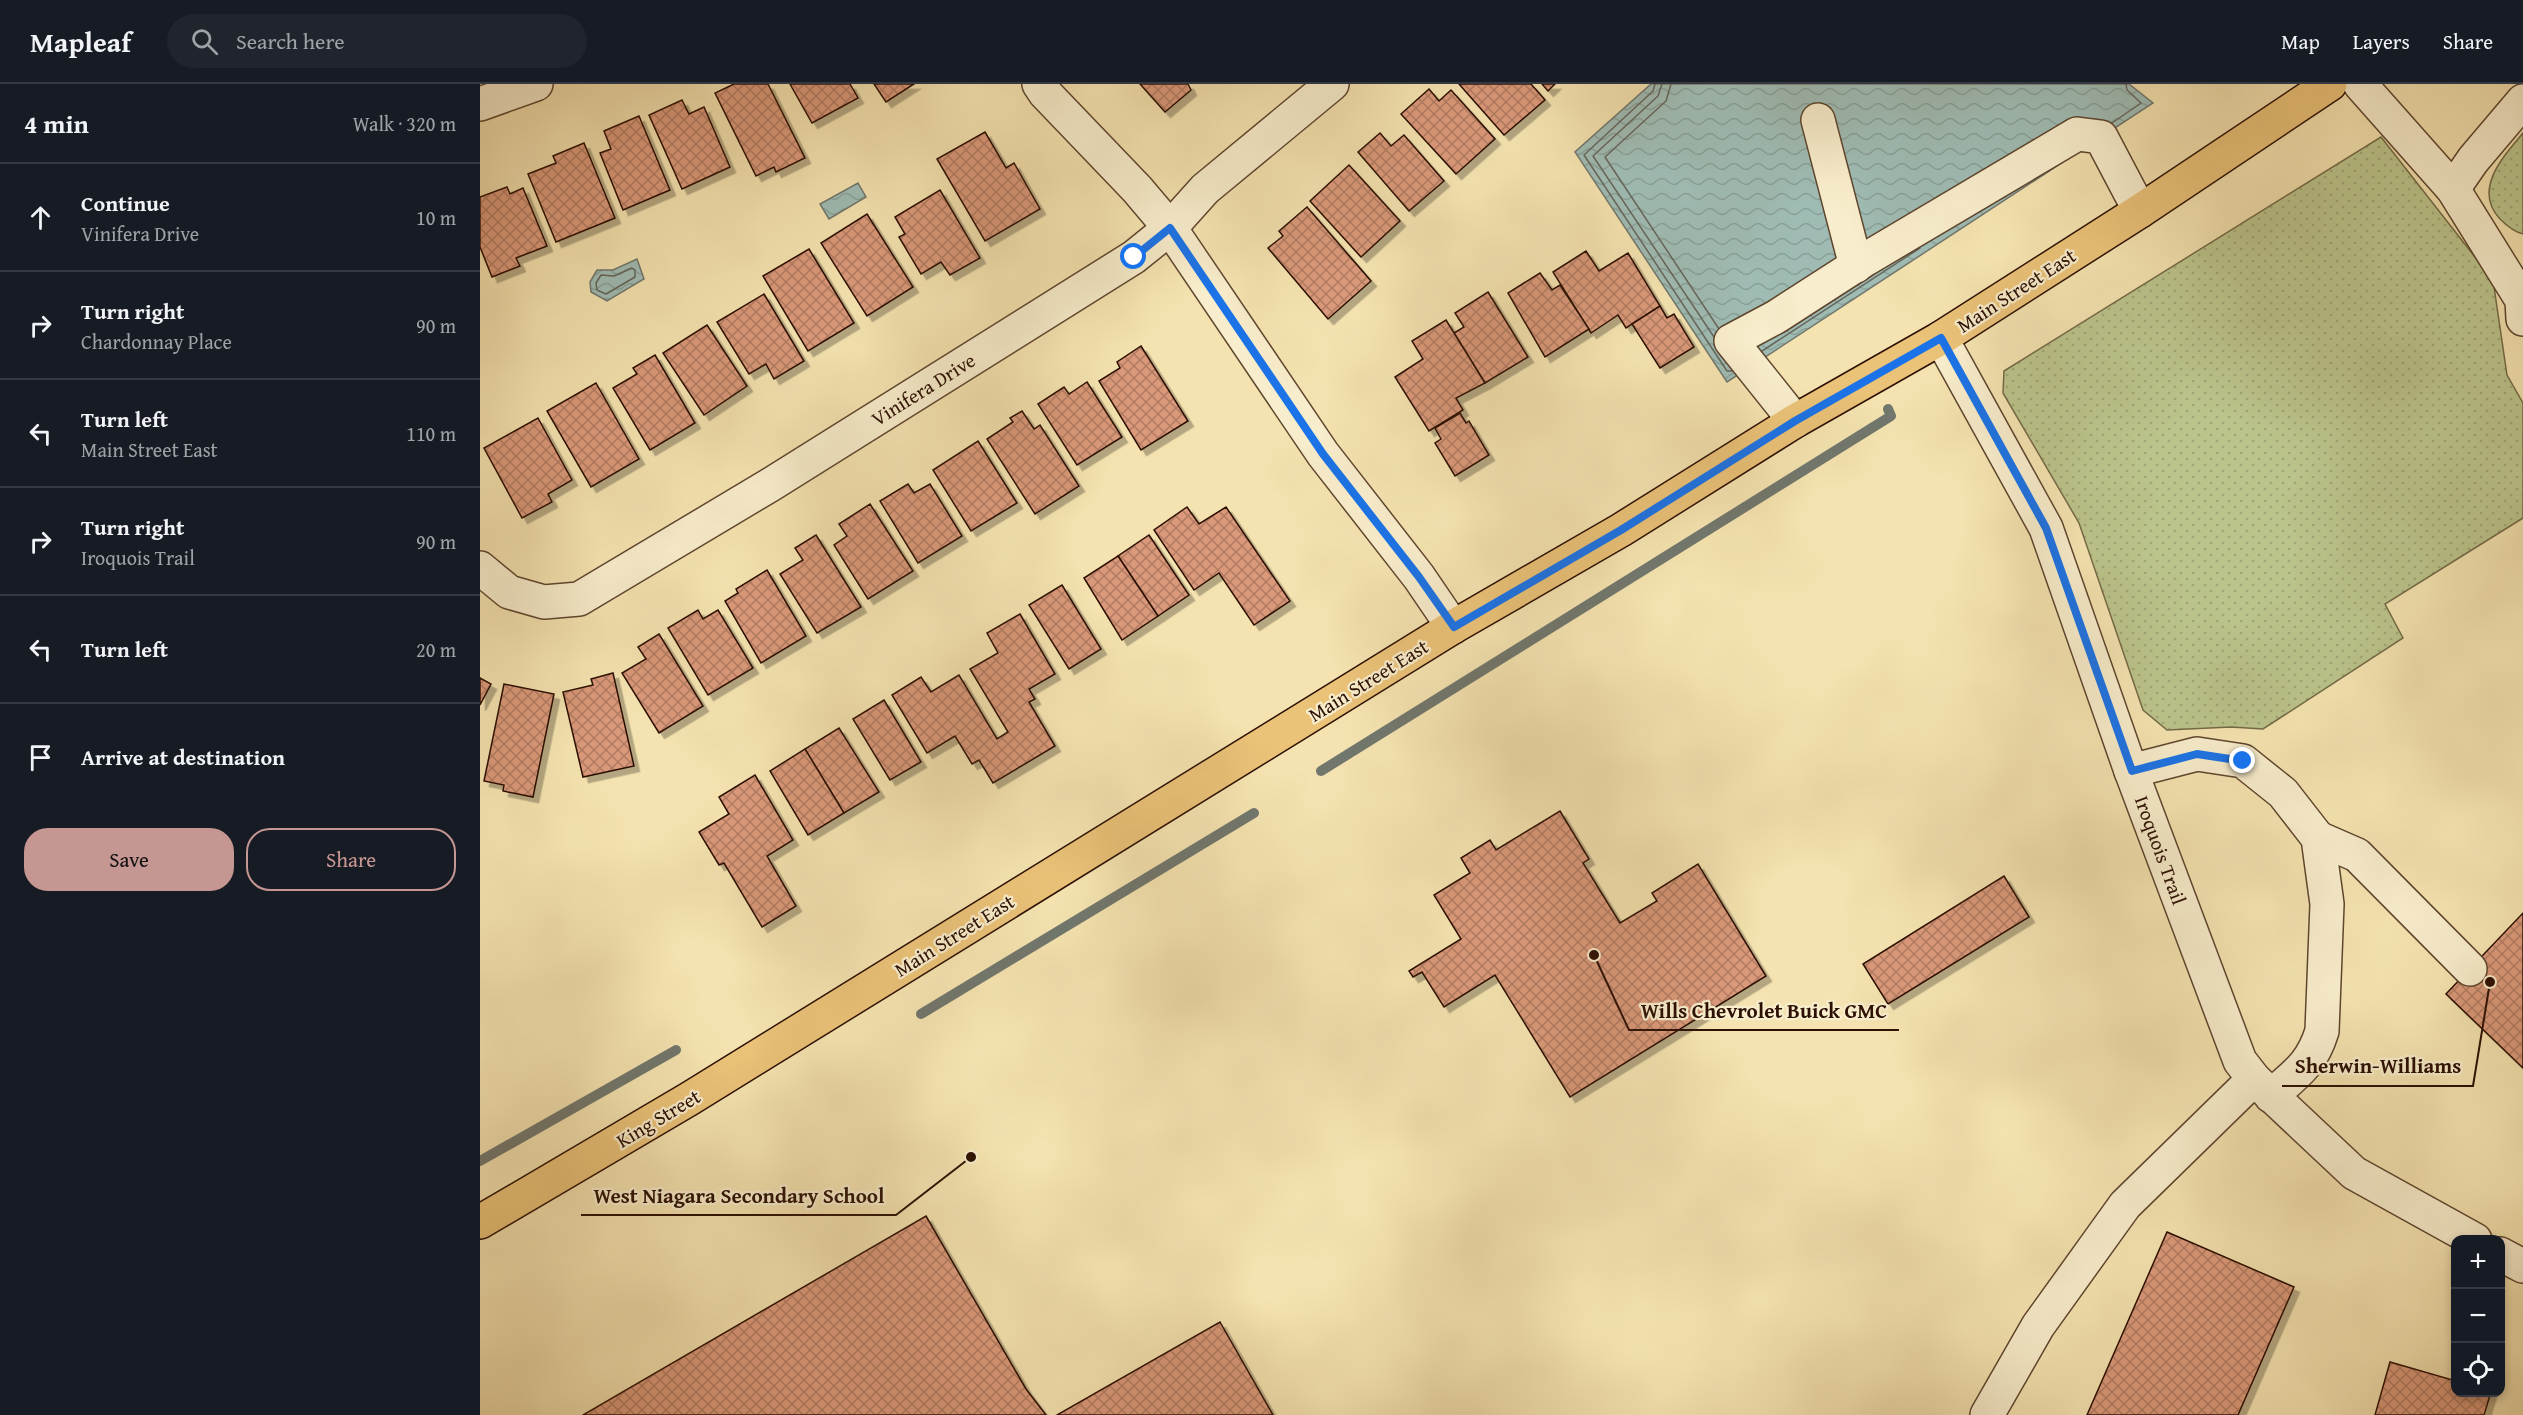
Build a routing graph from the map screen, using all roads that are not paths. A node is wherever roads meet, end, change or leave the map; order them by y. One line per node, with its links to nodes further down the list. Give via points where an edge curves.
1 (536, 84): 7 (street)
2 (1039, 84): 11 (street)
3 (1332, 84): 11 (street, Vinifera Drive, via 1205,189)
4 (2330, 84): 10 (main road, Main Street East)
5 (2360, 84): 9 (street)
6 (2523, 101): 9 (street)
7 (480, 105)
8 (1818, 120): 12 (street)
9 (2453, 189): 13 (street)
10 (2140, 211): 12 (street, via 2101,137 2077,134); 14 (main road, Main Street East)
11 (1170, 228): 16 (street, Vinifera Drive, via 1104,276 770,485 579,598 544,602 509,592); 17 (street, via 1323,454)
12 (1856, 266): 15 (street, via 1731,341)
13 (2522, 306)
14 (1941, 338): 15 (main road, Main Street East); 18 (street, Iroquois Trail, via 2046,528)
15 (1795, 421): 17 (main road, Main Street East, via 1621,530)
16 (480, 568)
17 (1454, 627): 21 (main road, Main Street East)
18 (2132, 771): 19 (street, via 2197,754 2243,761 2283,793); 22 (street, Iroquois Trail, via 2240,1061)
19 (2318, 838): 20 (street, via 2357,855); 22 (street, via 2327,904 2322,1031 2306,1065)
20 (2470, 969)
21 (833, 1009): 23 (main road, King Street)
22 (2262, 1088): 24 (street, Iroquois Trail, via 2354,1173); 27 (street, via 2125,1205 2038,1326)
23 (480, 1222)
24 (2468, 1235)
25 (2505, 1257): 26 (street)
26 (2523, 1266)
27 (1988, 1415)

